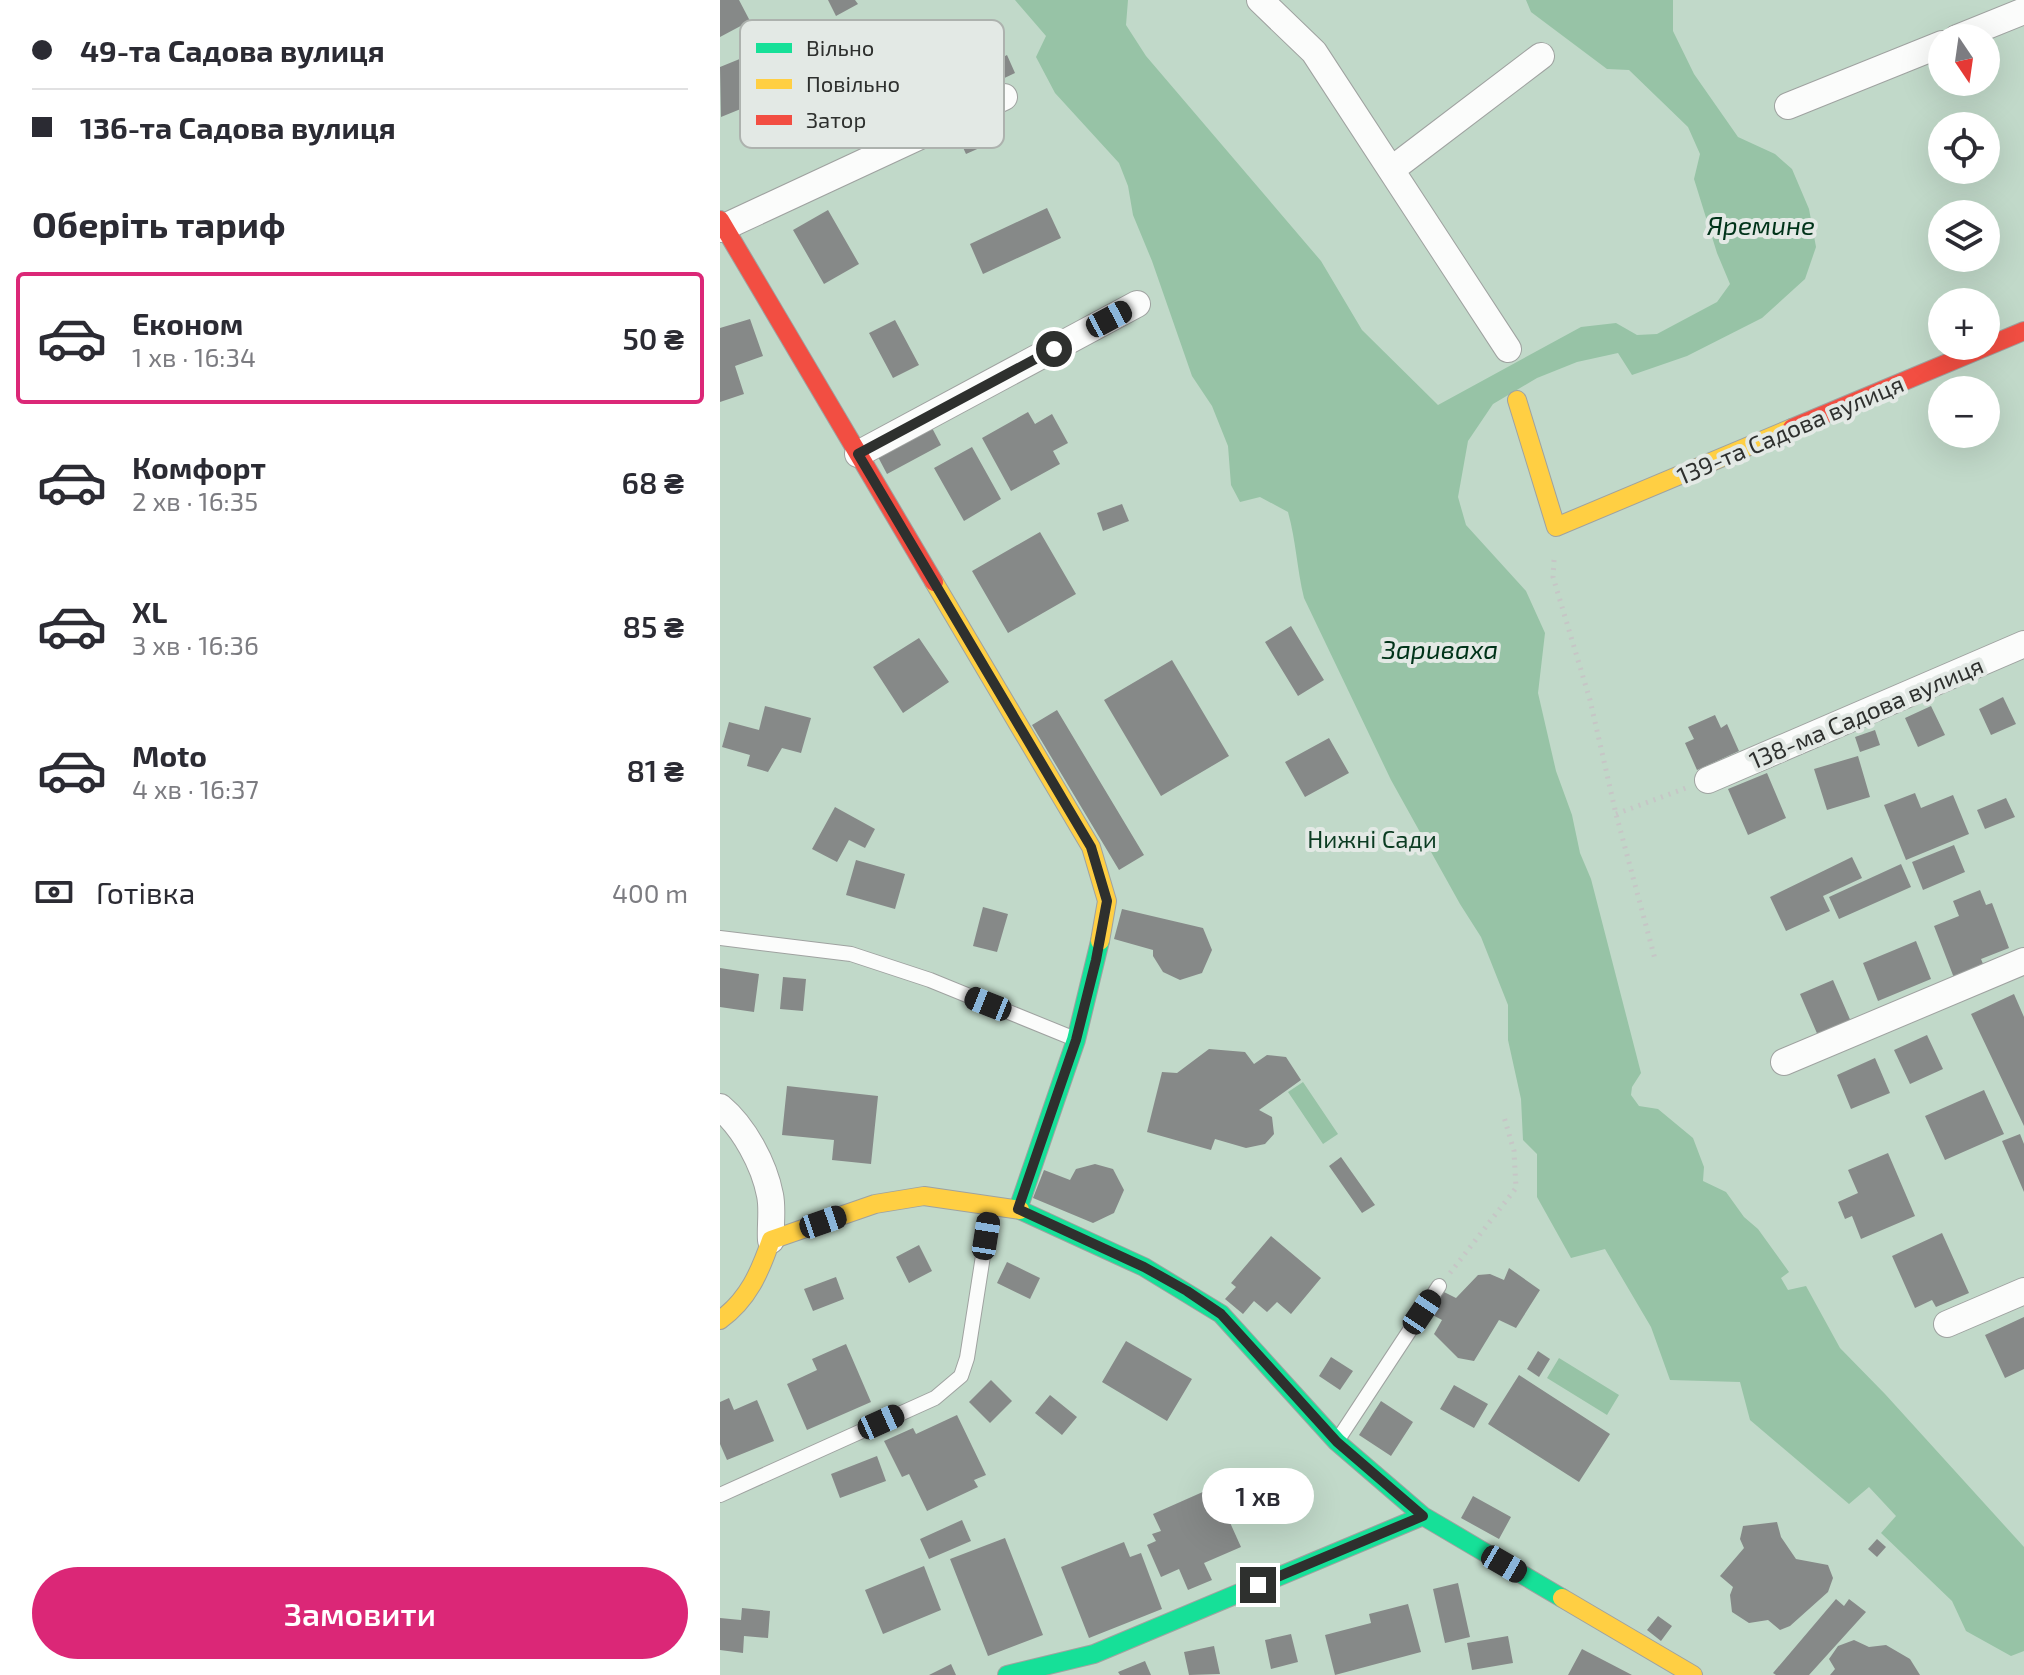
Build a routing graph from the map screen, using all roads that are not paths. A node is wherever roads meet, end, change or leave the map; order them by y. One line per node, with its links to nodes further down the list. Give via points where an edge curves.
1 (1260, 0): 8 (street, via 1314,52)
2 (2024, 11): 3 (street)
3 (1992, 24)
4 (1928, 50): 6 (street)
5 (1541, 56): 8 (street)
6 (1788, 106)
7 (891, 148): 9 (street)
8 (1391, 170): 12 (street)
9 (721, 225): 14 (street)
10 (1137, 304): 14 (street)
11 (2024, 331): 13 (street, 139-та Садова вулиця, via 1556,527)
12 (1508, 349)
13 (1517, 400)
14 (858, 454): 19 (street, via 1091,847 1107,901)
15 (2024, 644): 16 (street, 138-ма Садова вулиця)
16 (1708, 780)
17 (720, 938): 19 (lane, via 851,954)
18 (2024, 961): 20 (street)
19 (1076, 1040): 23 (street)
20 (1784, 1062)
21 (720, 1107): 24 (street, via 756,1155 770,1196)
22 (991, 1205): 23 (street); 24 (street, via 924,1196 875,1204); 30 (lane, via 961,1376 935,1398)
23 (1018, 1209): 29 (street, via 1144,1267 1221,1314)
24 (771, 1240): 27 (street, via 759,1274 734,1311)
25 (1439, 1286): 29 (lane)
26 (2024, 1291): 28 (street)
27 (720, 1320)
28 (1947, 1324)
29 (1337, 1442): 31 (street)
30 (720, 1495)
31 (1423, 1516): 32 (street, via 1094,1654); 33 (street)
32 (1007, 1675)
33 (1693, 1675)

